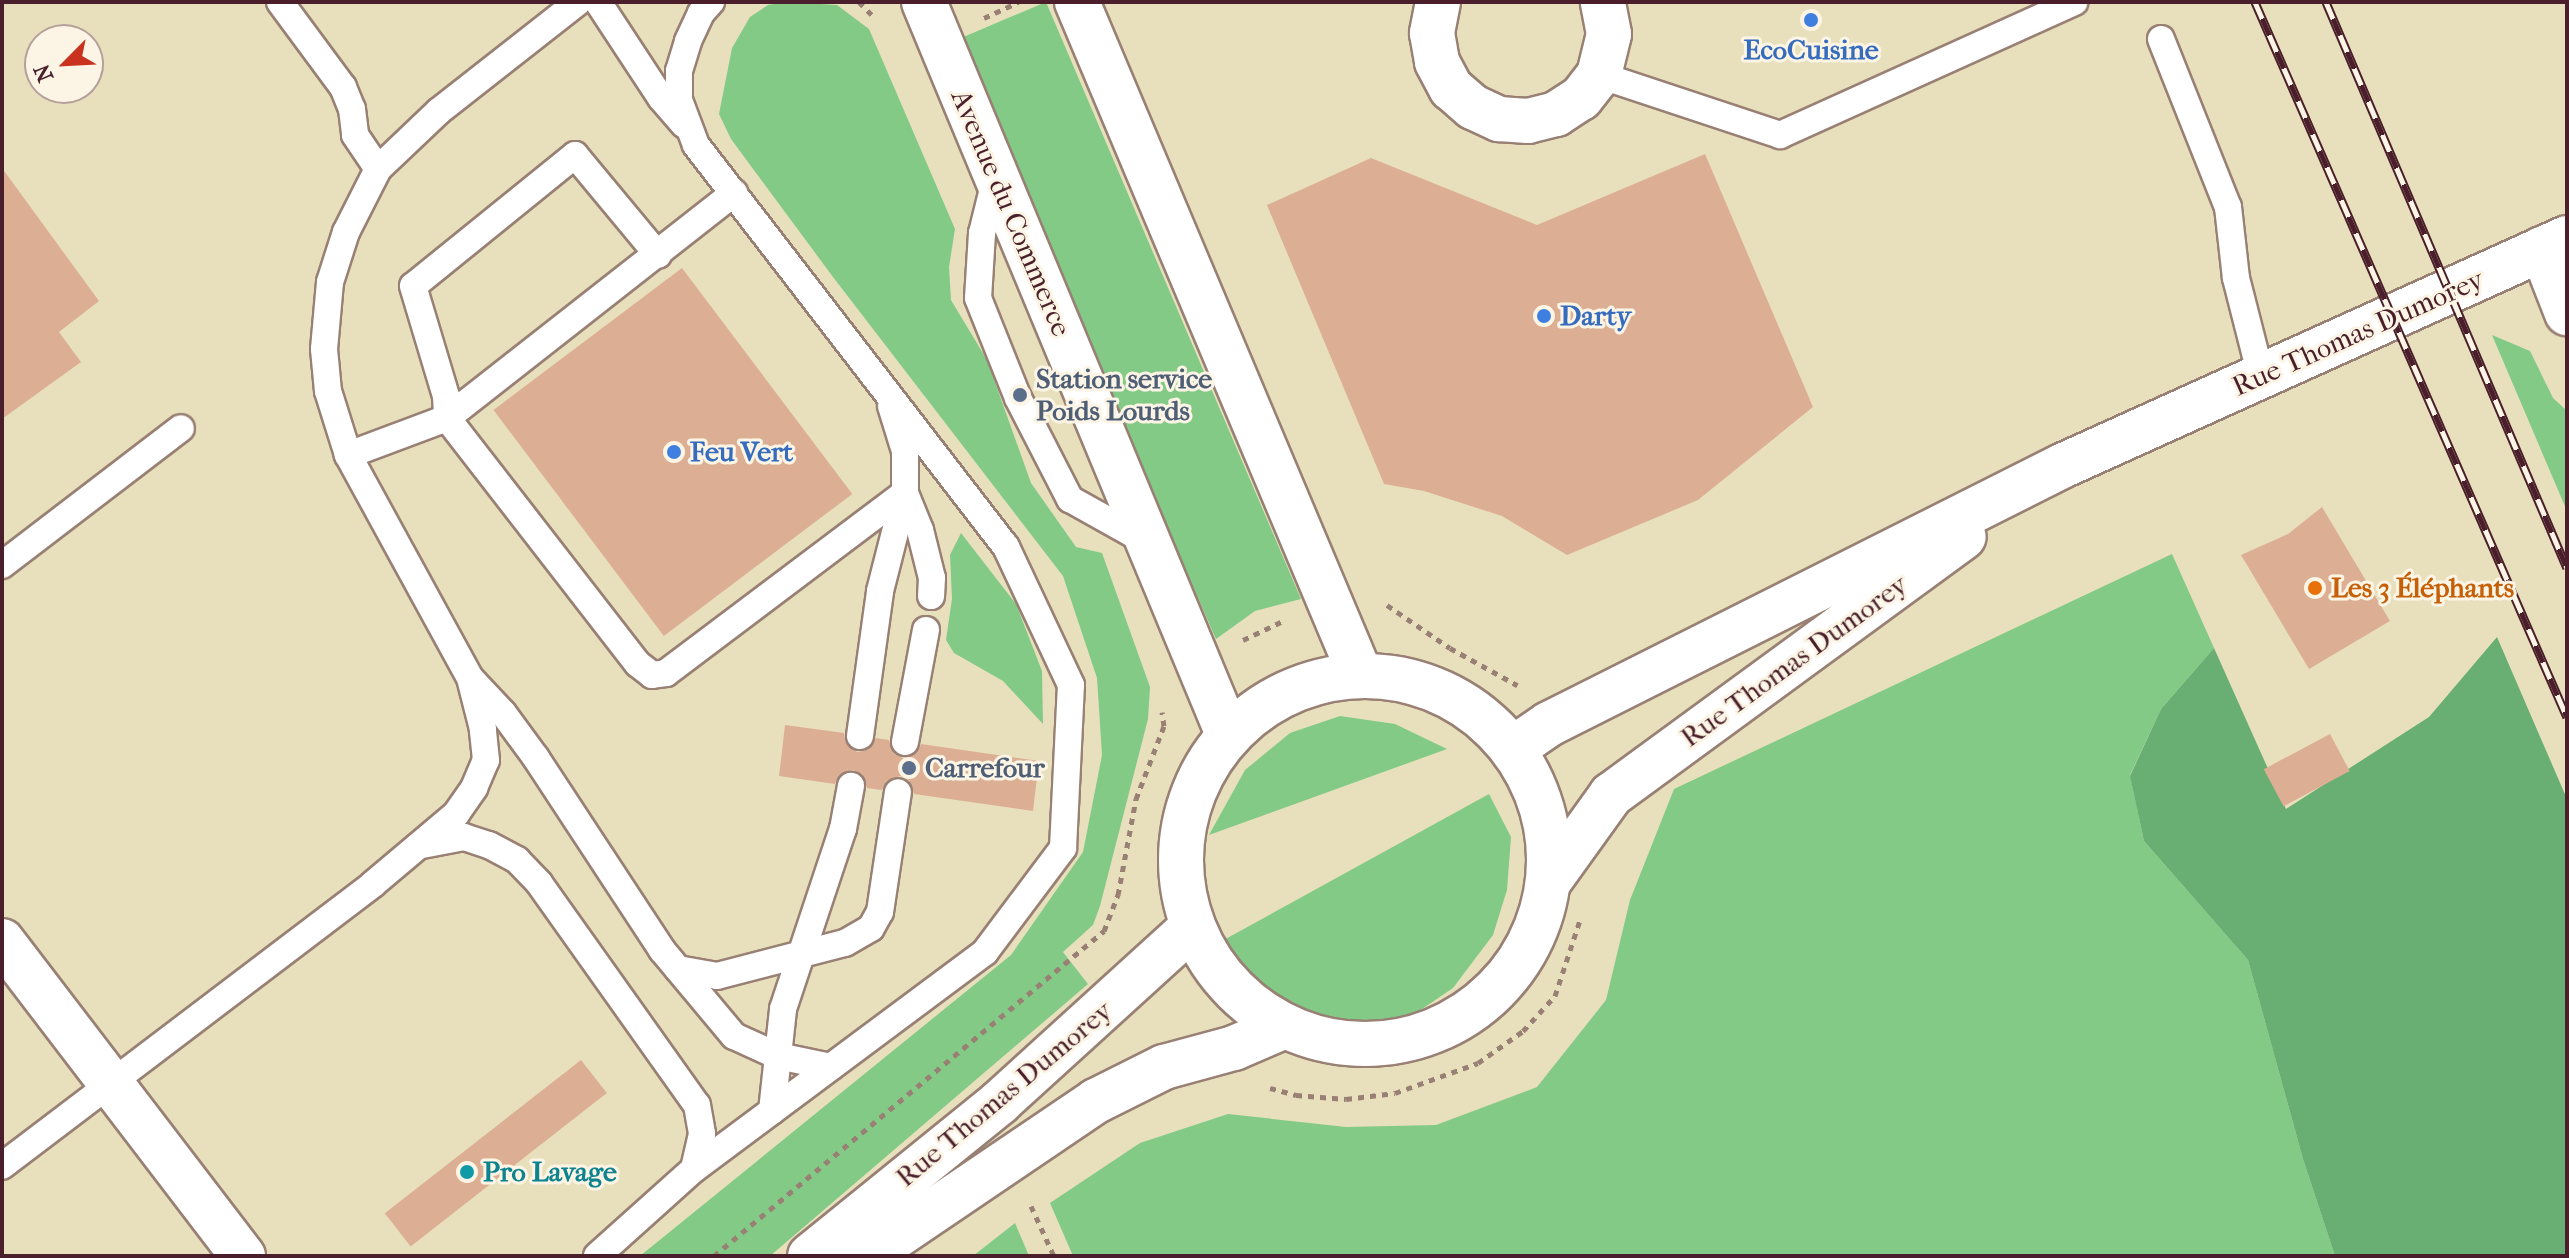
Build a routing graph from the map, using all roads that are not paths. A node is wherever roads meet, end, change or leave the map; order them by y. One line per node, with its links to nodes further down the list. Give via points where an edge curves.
1 (280, 2): 13 (lane, via 343,87 355,135)
2 (578, 2): 13 (lane, via 439,111)
3 (598, 2): 12 (lane, via 661,98)
4 (711, 2): 12 (lane, via 688,41 679,71 679,100)
5 (924, 2): 14 (main road, Avenue du Commerce)
6 (1077, 2): 30 (main road)
7 (1438, 2): 11 (main road, via 1432,33 1437,62 1451,88 1473,107 1499,119 1528,121 1556,114 1581,98)
8 (1603, 2): 11 (main road, via 1609,34)
9 (2074, 2): 11 (lane, via 1780,135)
10 (2161, 39): 19 (lane, via 2228,207 2236,278)
11 (1599, 75)
12 (689, 130): 15 (lane)
13 (378, 169): 23 (lane, via 346,232 327,306 328,391)
14 (996, 177): 26 (main road, Avenue du Commerce); 26 (lane, via 982,233 978,298 1018,398 1070,499)
15 (734, 193): 17 (lane); 20 (lane)
16 (2554, 244): 18 (main road); 19 (main road, Rue Thomas Dumorey)
17 (658, 255): 21 (lane); 21 (lane, via 575,155 413,286 446,396)
18 (2567, 313)
19 (2261, 376): 24 (main road, Rue Thomas Dumorey)
20 (885, 388): 25 (lane, via 905,451); 46 (lane, via 1006,547 1071,685 1063,848 985,952)
21 (447, 418): 23 (lane); 25 (lane, via 638,664 652,675 666,673)
22 (181, 428): 27 (lane)
23 (348, 455): 31 (lane)
24 (2062, 466): 35 (main road, Rue Thomas Dumorey, via 1570,714); 39 (main road, Rue Thomas Dumorey, via 1611,795)
25 (905, 493): 28 (lane, via 923,542); 33 (lane, via 880,591)
26 (1149, 543): 32 (main road, Avenue du Commerce)
27 (2, 565)
28 (931, 596)
29 (926, 630): 34 (lane)
30 (1360, 674): 32 (main road, via 1300,687 1266,703); 35 (main road, via 1418,682 1470,707)
31 (470, 678): 38 (lane, via 486,760 456,814); 43 (lane, via 536,758)
32 (1228, 734): 40 (main road, via 1199,777 1183,825 1181,877)
33 (860, 736)
34 (905, 742)
35 (1514, 748): 39 (main road, via 1544,810)
36 (851, 786): 42 (lane, via 843,829)
37 (898, 792): 42 (lane, via 880,912 871,928 845,943)
38 (422, 845): 47 (lane); 50 (lane, via 464,837 489,845 517,860 539,883 697,1105 702,1134)
39 (1550, 880): 44 (main road, via 1535,937 1502,987 1456,1023 1385,1044 1340,1045)
40 (1192, 927): 44 (main road, via 1228,986); 53 (main road, Rue Thomas Dumorey, via 1000,1102)
41 (2, 941): 47 (main road)
42 (801, 955): 43 (lane, via 717,976); 45 (lane, via 783,1009)
43 (678, 969): 45 (lane, via 734,1036)
44 (1283, 1027): 54 (main road, Rue Thomas Dumorey, via 1234,1048 1164,1067 1096,1101)
45 (778, 1056): 46 (lane); 48 (lane)
46 (831, 1067): 48 (lane)
47 (110, 1083): 49 (lane); 51 (main road)
48 (772, 1111): 50 (lane)
49 (2, 1166)
50 (694, 1169): 52 (lane)
51 (243, 1256)
52 (597, 1256)
53 (810, 1256)
54 (867, 1256)

